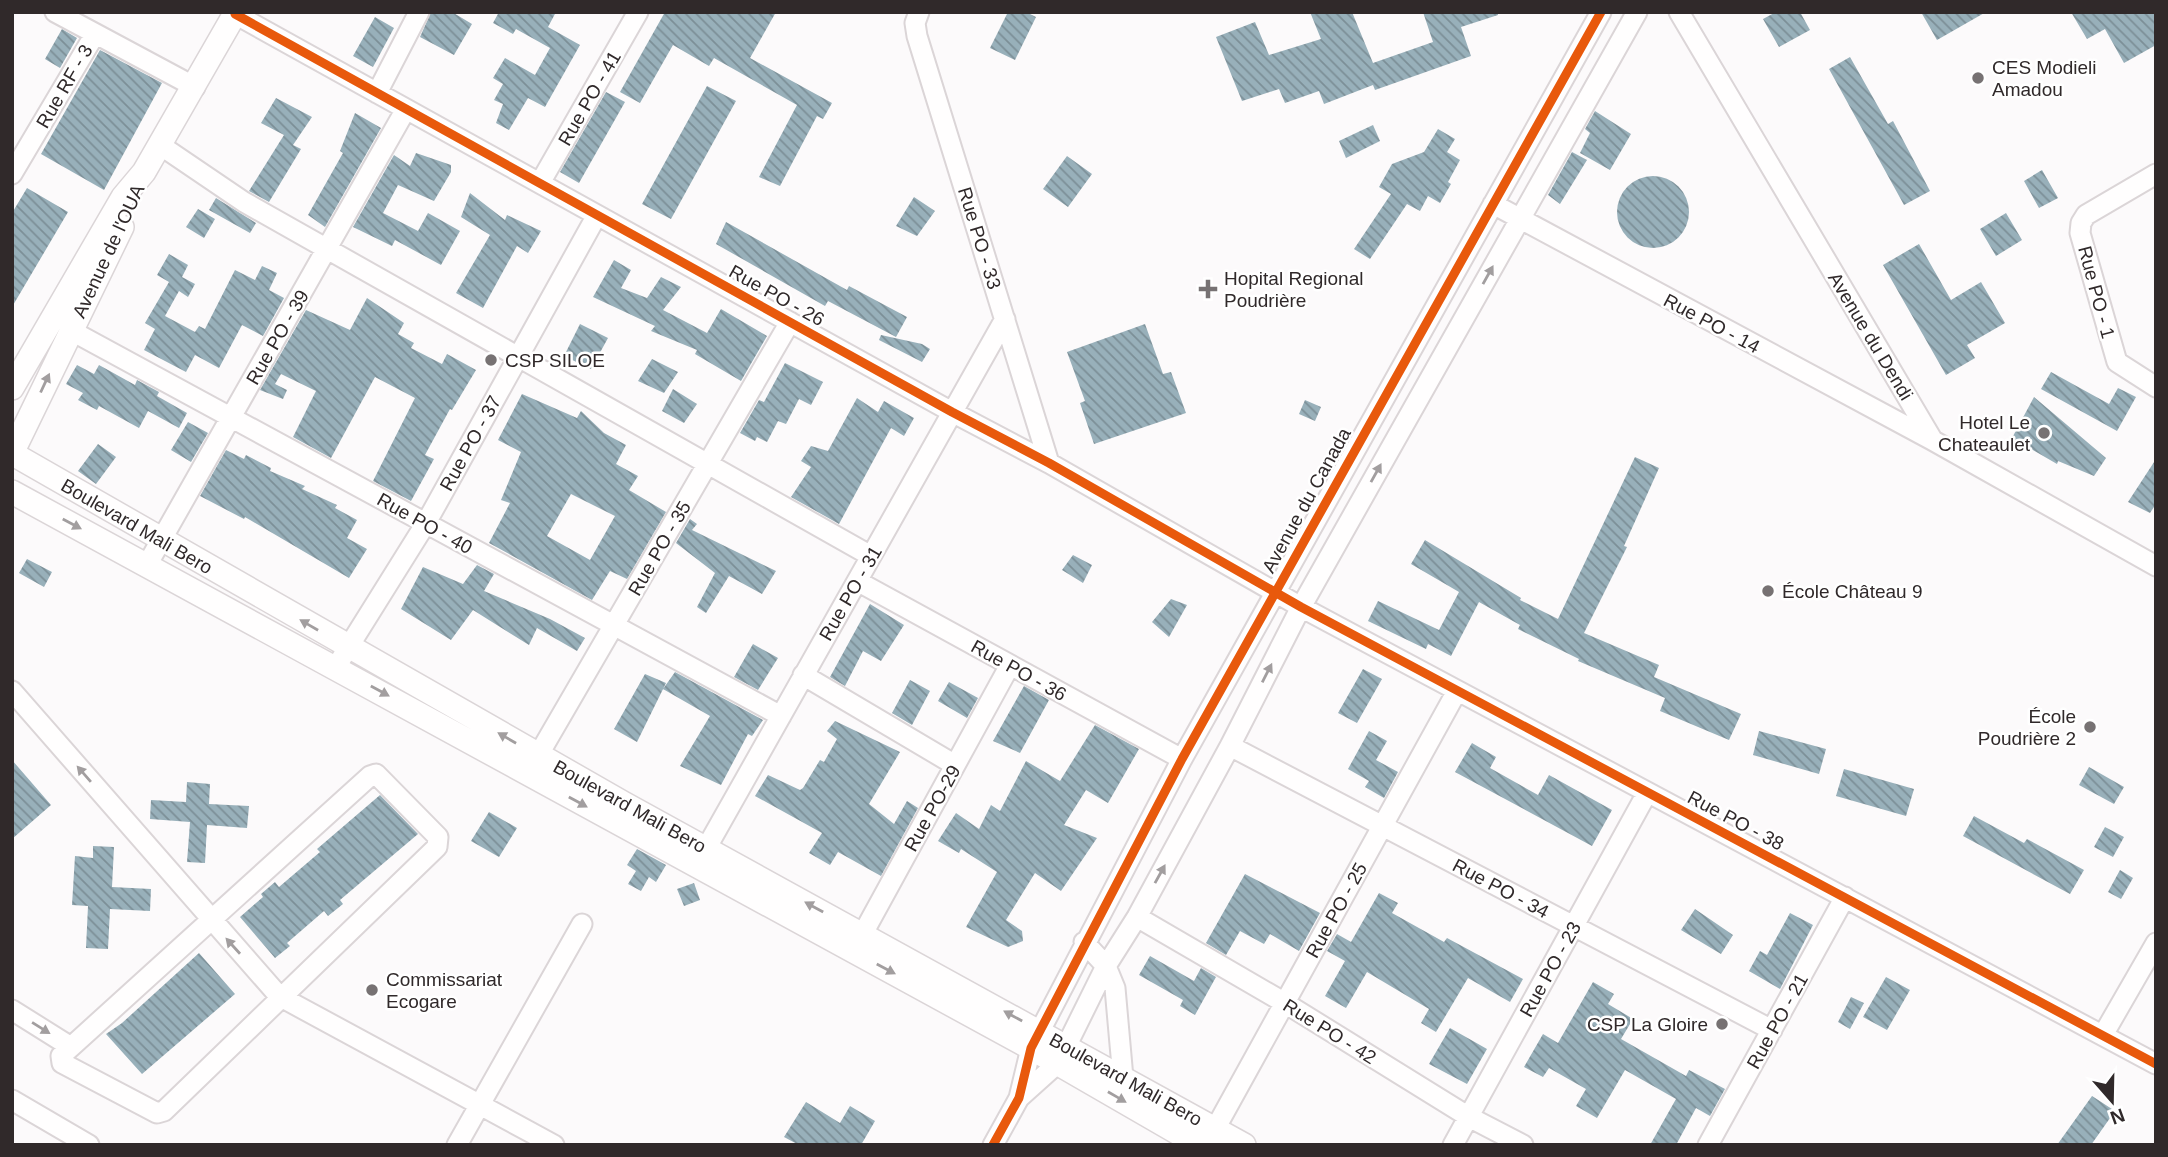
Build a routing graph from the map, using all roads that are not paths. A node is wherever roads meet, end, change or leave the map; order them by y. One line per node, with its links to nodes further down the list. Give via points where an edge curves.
1 (55, 12): 9 (street)
2 (419, 12): 11 (street)
3 (638, 12): 17 (street, Rue PO - 41)
4 (919, 12): 22 (street, Rue PO - 33, via 917,36)
5 (1601, 12): 18 (street, Avenue du Canada)
6 (1637, 12): 20 (street)
7 (1679, 12): 30 (street, Avenue du Dendi)
8 (236, 13): 10 (main road); 11 (street, Rue PO - 26)
9 (95, 34): 10 (street); 15 (street, Rue RF - 3)
10 (195, 87): 13 (main road)
11 (377, 93): 12 (street, Rue PO - 26)
12 (406, 108): 17 (street, Rue PO - 26); 21 (street, Rue PO - 39)
13 (160, 145): 14 (main road); 21 (street, via 244,202)
14 (144, 172): 24 (main road, Avenue de l'OUA, via 136,201); 27 (main road, Avenue de l'OUA, via 123,197)
15 (12, 174)
16 (2156, 174): 26 (street, Rue PO - 1, via 2086,215 2080,233 2117,362)
17 (540, 183): 19 (street, Rue PO - 26)
18 (1493, 204): 20 (street, Rue PO - 14); 42 (street, Avenue du Canada)
19 (597, 215): 23 (street, Rue PO - 26); 25 (street, Rue PO - 37)
20 (1518, 220): 30 (street, Rue PO - 14); 43 (street, one-way to 20)
21 (327, 248): 25 (street); 29 (street, Rue PO - 39)
22 (1005, 319): 28 (street, Rue PO - 31); 33 (street, Rue PO - 33)
23 (790, 322): 28 (street, Rue PO - 26); 32 (street, Rue PO - 35)
24 (70, 330): 29 (street, Rue PO - 40); 31 (main road, Avenue de l'OUA, one-way to 24)
25 (518, 354): 32 (street); 36 (street, Rue PO - 37)
26 (2156, 387)
27 (12, 388)
28 (952, 412): 33 (street, Rue PO - 26); 38 (street, Rue PO - 31)
29 (231, 417): 36 (street, Rue PO - 40); 37 (street, Rue PO - 39)
30 (1932, 440): 40 (street)
31 (16, 448): 34 (main road, Avenue de l'OUA); 37 (main road, Boulevard Mali Bero)
32 (709, 463): 38 (street); 44 (street, Rue PO - 35)
33 (1049, 463): 42 (street, Rue PO - 26)
34 (12, 480)
35 (12, 492): 39 (main road, Boulevard Mali Bero, one-way to 39)
36 (426, 523): 44 (street, Rue PO - 40); 45 (street, Rue PO - 37)
37 (161, 540): 39 (street, Rue PO - 39); 45 (main road, Boulevard Mali Bero, one-way to 37)
38 (871, 556): 41 (street, Rue PO - 31)
39 (147, 565): 45 (main road, Boulevard Mali Bero)
40 (2156, 566)
41 (857, 581): 46 (street, Rue PO - 36); 47 (street, Rue PO - 31)
42 (1274, 592): 43 (street, Rue PO - 26); 52 (street, Avenue du Canada)
43 (1301, 607): 49 (street, Rue PO - 38); 51 (street, one-way to 43)
44 (614, 625): 50 (street, Rue PO - 40); 53 (street, Rue PO - 35)
45 (342, 657): 53 (main road, Boulevard Mali Bero)
46 (1010, 665): 52 (street, Rue PO - 36); 54 (street, Rue PO-29)
47 (803, 675): 50 (street, Rue PO - 31); 54 (street)
48 (12, 691): 60 (street, one-way to 48)
49 (1457, 691): 55 (street, Rue PO - 38); 56 (street, Rue PO - 25)
50 (781, 716): 57 (street, Rue PO - 31)
51 (1230, 746): 56 (street, Rue PO - 34); 59 (street, one-way to 51)
52 (1182, 759): 64 (street, Avenue du Canada)
53 (533, 765): 57 (main road, Boulevard Mali Bero)
54 (955, 765): 63 (street, Rue PO-29)
55 (1647, 793): 58 (street, Rue PO - 38); 62 (street, Rue PO - 23)
56 (1382, 826): 62 (street, Rue PO - 34); 68 (street, Rue PO - 25)
57 (701, 857): 63 (main road, Boulevard Mali Bero)
58 (1845, 897): 70 (street, Rue PO - 21); 71 (street, Rue PO - 38)
59 (1137, 917): 66 (street); 68 (street, Rue PO - 42)
60 (211, 921): 67 (street, one-way to 60); 67 (street, via 370,776 382,778 438,837 436,847); 73 (street)
61 (582, 923): 79 (street)
62 (1574, 926): 70 (street, Rue PO - 34); 80 (street, Rue PO - 23)
63 (858, 942): 72 (main road, Boulevard Mali Bero)
64 (1084, 942): 66 (street); 72 (street, Avenue du Canada)
65 (2156, 943): 71 (street)
66 (1106, 966): 74 (street); 76 (street, via 1118,1004)
67 (279, 996): 73 (street, via 161,1113 62,1062 61,1056); 79 (street)
68 (1285, 1003): 80 (street, Rue PO - 42); 81 (street, Rue PO - 25)
69 (12, 1010): 73 (street, one-way to 73)
70 (1772, 1030): 89 (street, Rue PO - 21)
71 (2103, 1035): 75 (street, Rue PO - 38)
72 (1035, 1039): 74 (main road, Boulevard Mali Bero); 77 (street, Avenue du Canada)
73 (71, 1047)
74 (1063, 1055): 76 (main road, Boulevard Mali Bero); 77 (street); 81 (main road, Boulevard Mali Bero, one-way to 81)
75 (2156, 1064)
76 (1123, 1078): 81 (main road, Boulevard Mali Bero)
77 (1019, 1098): 85 (street)
78 (12, 1100): 82 (street)
79 (480, 1104): 83 (street); 84 (street)
80 (1469, 1117): 87 (street, Rue PO - 23); 88 (street, Rue PO - 42)
81 (1207, 1139): 86 (main road, Boulevard Mali Bero)
82 (89, 1145)
83 (457, 1145)
84 (554, 1145)
85 (993, 1145)
86 (1244, 1145)
87 (1454, 1145)
88 (1523, 1145)
89 (1708, 1145)

